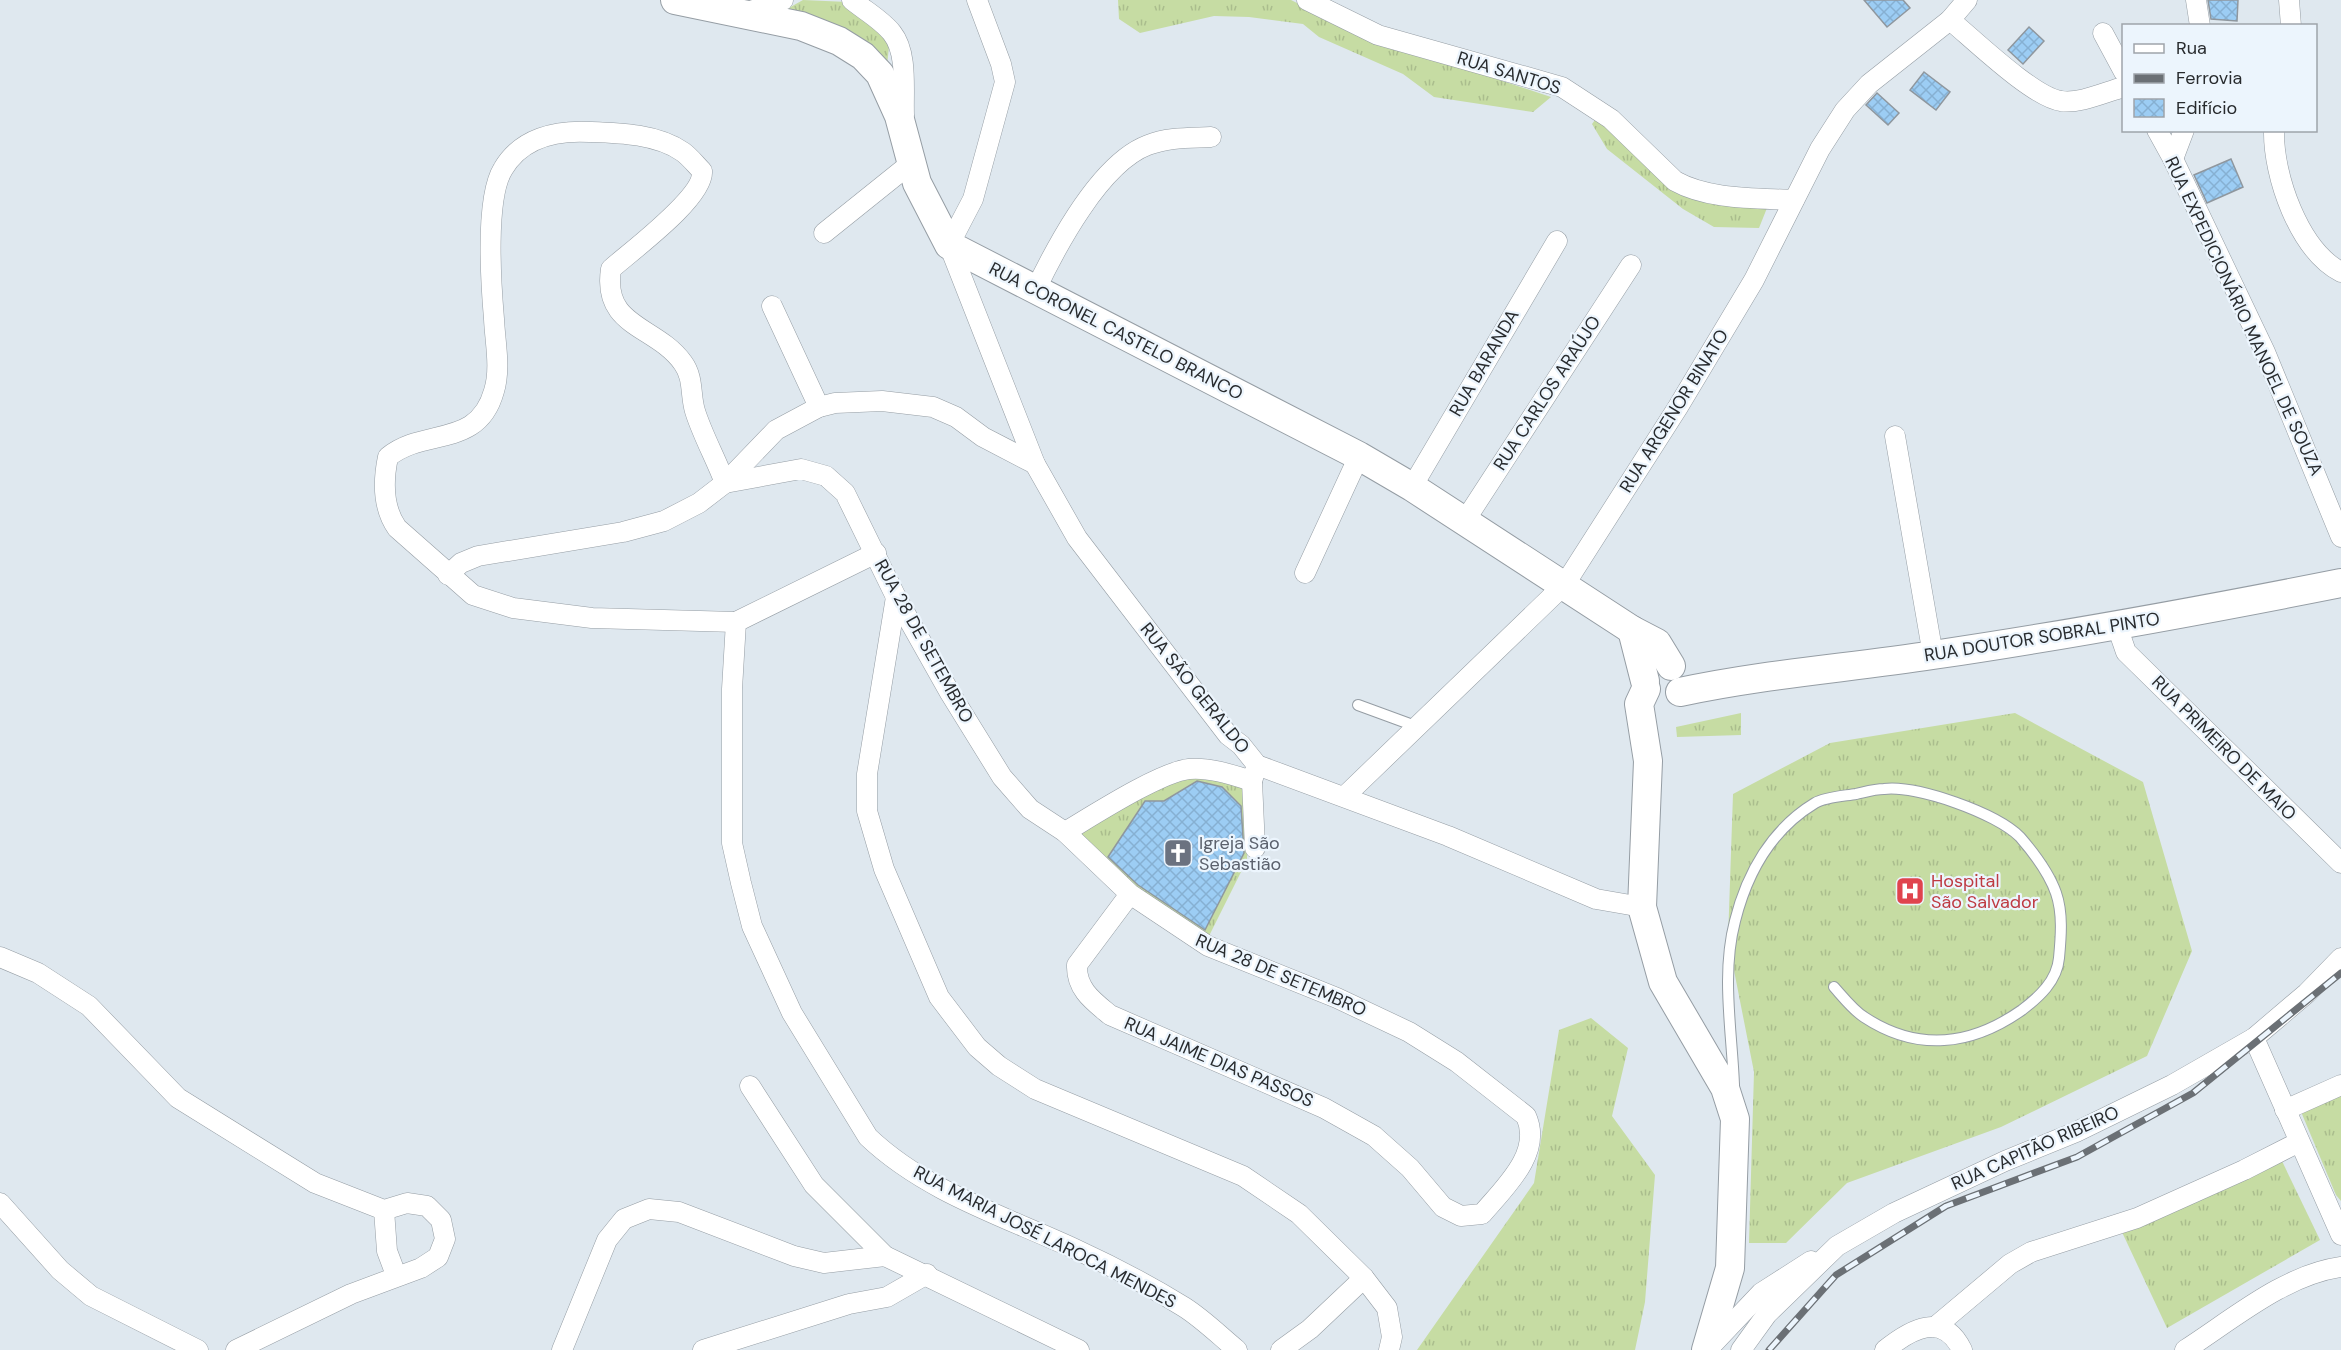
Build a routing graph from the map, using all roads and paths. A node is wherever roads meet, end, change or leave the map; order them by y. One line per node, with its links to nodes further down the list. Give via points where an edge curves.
1 (675, 0): 9 (main road)
2 (783, 0): 9 (street)
3 (852, 0): 19 (street, via 892,32 898,45)
4 (977, 0): 26 (street, via 1005,82 973,199)
5 (1307, 0): 23 (street, RUA SANTOS, via 1378,35 1562,87 1611,119 1684,186 1738,197)
6 (1967, 0): 10 (street, RUA ARGENOR BINATO)
7 (2196, 0): 11 (street)
8 (2289, 0): 12 (street)
9 (745, 13): 19 (main road, via 801,26 840,41 863,56 880,74)
10 (1950, 20): 15 (street, via 2050,99 2071,101); 23 (street, RUA ARGENOR BINATO, via 1857,96 1820,149)
11 (2200, 24)
12 (2291, 24)
13 (2103, 33): 14 (street)
14 (2122, 68)
15 (2122, 88)
16 (2158, 132): 21 (street, RUA EXPEDICIONÁRIO MANOEL DE SOUZA)
17 (2183, 132): 21 (street)
18 (2274, 132): 28 (street, via 2273,144 2291,213 2306,240 2330,267)
19 (904, 135): 22 (main road)
20 (1211, 137): 29 (street, via 1162,140 1145,146 1118,166 1056,246)
21 (2173, 159): 38 (street, RUA EXPEDICIONÁRIO MANOEL DE SOUZA, via 2265,352)
22 (910, 164): 24 (street); 26 (main road)
23 (1794, 200): 43 (street, RUA ARGENOR BINATO, via 1748,290 1678,408)
24 (824, 233)
25 (1557, 240): 36 (street, RUA BARANDA)
26 (949, 245): 29 (main road, RUA CORONEL CASTELO BRANCO); 34 (street, RUA SÃO GERALDO)
27 (1631, 265): 37 (street, RUA CARLOS ARAÚJO)
28 (2341, 272)
29 (1035, 291): 33 (main road, RUA CORONEL CASTELO BRANCO)
30 (772, 306): 31 (street)
31 (819, 407): 34 (street, via 882,401 933,408 956,417 983,437); 35 (street, via 776,430)
32 (1895, 436): 47 (street)
33 (1359, 456): 36 (main road, RUA CORONEL CASTELO BRANCO); 40 (street)
34 (1035, 464): 51 (street, RUA SÃO GERALDO, via 1077,538 1228,735 1241,745)
35 (725, 483): 39 (street, RUA 28 DE SETEMBRO, via 801,469 826,476 845,494); 41 (street, via 699,503 664,521 623,532 478,556 461,563); 41 (street, via 695,411 691,378 685,365 672,349 620,315 609,282 611,269 698,188 702,171 674,147 632,134 572,131 548,135 524,145 502,170 496,191 490,244 498,356 494,392 480,419 468,429 401,447 388,457 384,476 389,517)
36 (1412, 487): 37 (main road, RUA CORONEL CASTELO BRANCO)
37 (1464, 522): 43 (main road, RUA CORONEL CASTELO BRANCO)
38 (2341, 537)
39 (876, 553): 44 (street, RUA 28 DE SETEMBRO); 45 (street)
40 (1305, 573)
41 (448, 575): 45 (street, via 473,595 513,608 592,618)
42 (2341, 583): 46 (main road, RUA DOUTOR SOBRAL PINTO)
43 (1565, 584): 48 (main road, RUA CORONEL CASTELO BRANCO, via 1657,643); 50 (street, RUA ARGENOR BINATO)
44 (897, 597): 53 (street, RUA 28 DE SETEMBRO, via 1002,777 1030,809); 76 (street, via 867,774 867,811 884,869 939,997 977,1047 999,1066 1035,1089 1243,1176 1299,1214)
45 (736, 622): 83 (street, RUA MARIA JOSÉ LAROCA MENDES, via 732,843 752,926 792,1012 868,1137 903,1166 983,1210 1076,1249 1185,1308)
46 (2117, 626): 47 (main road, RUA DOUTOR SOBRAL PINTO); 55 (street, RUA PRIMEIRO DE MAIO, via 2126,652)
47 (1932, 655): 48 (main road, RUA DOUTOR SOBRAL PINTO, via 1741,679)
48 (1664, 683): 57 (main road, via 1654,718 1643,734 1648,761)
49 (1358, 705): 50 (lane)
50 (1418, 727): 52 (street, RUA ARGENOR BINATO)
51 (1255, 773): 52 (street, RUA SÃO GERALDO); 53 (street, via 1183,771 1158,780); 54 (street)
52 (1345, 796): 57 (street, RUA SÃO GERALDO, via 1596,899)
53 (1065, 832): 56 (street, RUA 28 DE SETEMBRO)
54 (1255, 848)
55 (2341, 864)
56 (1130, 894): 68 (street, RUA JAIME DIAS PASSOS, via 1079,959 1077,973 1084,993 1110,1015 1324,1107 1374,1136 1410,1168); 68 (street, RUA 28 DE SETEMBRO, via 1208,946 1409,1032 1456,1062 1526,1116 1531,1126 1530,1144 1516,1173 1482,1214 1461,1216)
57 (1642, 907): 65 (main road, via 1663,982 1725,1088)
58 (0, 957): 69 (street, via 38,973 89,1006 178,1098 315,1183)
59 (2341, 958): 61 (street, RUA CAPITÃO RIBEIRO)
60 (1834, 987): 65 (lane, via 1862,1017 1900,1036 1943,1041 1975,1036 2042,995 2058,966 2062,932 2056,893 2018,836 1977,811 1932,794 1886,788 1816,802 1772,837 1748,883 1734,922 1727,983)
61 (2254, 1038): 64 (street); 71 (street, RUA CAPITÃO RIBEIRO, via 2172,1085 1894,1212)
62 (2341, 1085): 64 (street)
63 (750, 1086): 72 (street, via 814,1185)
64 (2285, 1110): 66 (street)
65 (1735, 1119): 86 (main road, via 1730,1268)
66 (2299, 1142): 70 (street); 77 (street, via 2137,1218 2031,1252 2010,1264)
67 (0, 1203): 78 (street, via 60,1269 91,1296)
68 (1443, 1207)
69 (384, 1210): 75 (street, via 387,1251); 75 (street, via 407,1203 427,1206 441,1220 445,1239 438,1257 421,1268)
70 (2341, 1235)
71 (1837, 1246): 86 (street, via 1761,1293); 87 (street, RUA CAPITÃO RIBEIRO, via 1767,1314)
72 (885, 1256): 74 (street); 80 (street, via 824,1263 794,1256 679,1212 649,1209 624,1219 607,1240)
73 (2341, 1267): 90 (street, via 2323,1269 2272,1293)
74 (927, 1274): 81 (street, via 887,1297 849,1304); 82 (street)
75 (396, 1275): 79 (street)
76 (1364, 1278): 84 (street, via 1310,1329); 85 (street, via 1387,1308 1392,1337)
77 (1935, 1327): 88 (street, via 1903,1336); 89 (street, via 1949,1332)
78 (198, 1350)
79 (236, 1350)
80 (562, 1350)
81 (703, 1350)
82 (1079, 1350)
83 (1238, 1350)
84 (1281, 1350)
85 (1389, 1350)
86 (1706, 1350)
87 (1741, 1350)
88 (1886, 1350)
89 (1962, 1350)
90 (2185, 1350)

